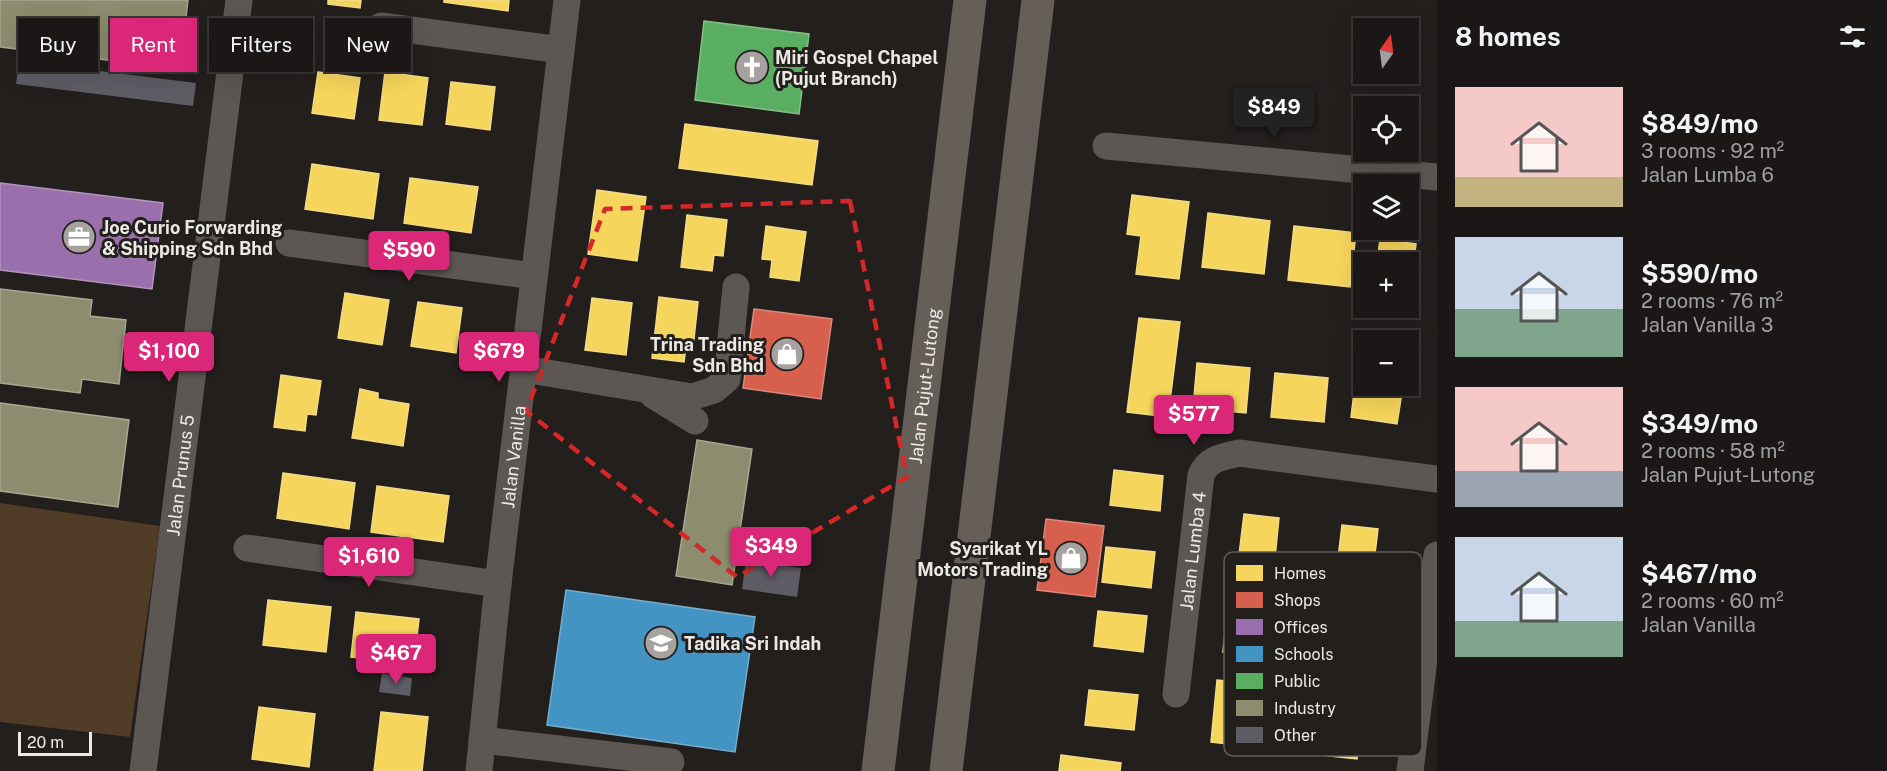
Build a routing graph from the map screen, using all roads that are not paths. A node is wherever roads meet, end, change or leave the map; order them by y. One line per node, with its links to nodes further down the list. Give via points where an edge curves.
1 (239, 0): 24 (street, Jalan Prunus 5)
2 (567, 0): 6 (street, Jalan Vanilla)
3 (970, 0): 26 (highway, Jalan Pujut-Lutong)
4 (1038, 0): 27 (highway)
5 (411, 30): 6 (street)
6 (561, 50): 10 (street, Jalan Vanilla)
7 (1106, 146): 8 (street)
8 (1437, 177)
9 (289, 243): 10 (street)
10 (534, 276): 12 (street, Jalan Vanilla)
11 (736, 287): 13 (street, via 727,379 714,390 692,397)
12 (524, 369): 13 (street); 18 (street, Jalan Vanilla)
13 (641, 388): 14 (street)
14 (695, 421)
15 (1437, 479): 20 (street, Jalan Lumba 4, via 1239,453 1204,466)
16 (247, 548): 18 (street)
17 (1437, 555): 19 (street)
18 (498, 584): 21 (street, Jalan Vanilla)
19 (1422, 675)
20 (1176, 694)
21 (482, 740): 23 (street); 25 (street, Jalan Vanilla)
22 (1412, 756): 28 (street)
23 (671, 762)
24 (143, 771)
25 (479, 771)
26 (878, 771)
27 (946, 771)
28 (1410, 771)

